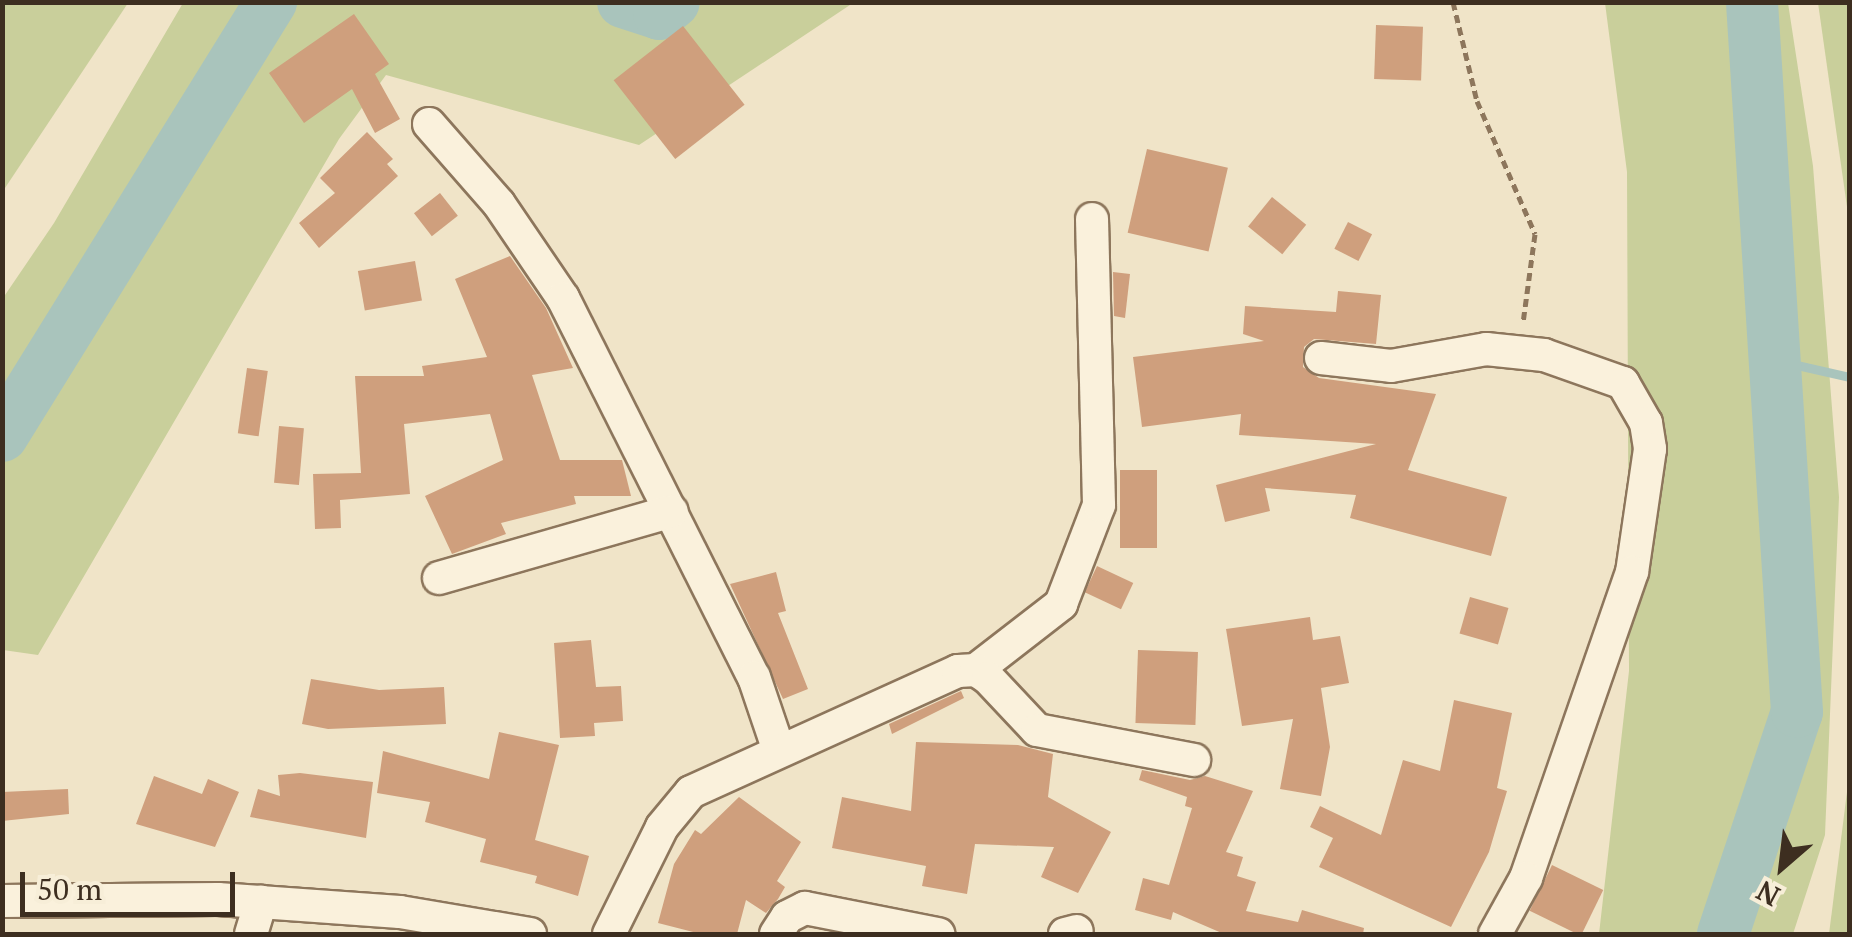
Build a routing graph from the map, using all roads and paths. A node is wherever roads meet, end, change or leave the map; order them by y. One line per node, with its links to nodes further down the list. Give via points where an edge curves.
1 (1453, 2): 4 (path, via 1477,101 1535,234 1536,263)
2 (429, 124): 6 (street, via 500,204 563,298)
3 (1092, 218): 8 (street, via 1099,505 1061,604)
4 (1517, 350): 5 (street, via 1391,366); 18 (street, via 1589,367 1622,384 1638,403 1650,449 1632,572 1614,629 1526,878)
5 (1322, 358)
6 (672, 510): 7 (street); 9 (street, via 754,677)
7 (439, 578)
8 (976, 670): 9 (street, via 958,671); 10 (street, via 1037,730)
9 (779, 751): 15 (street, via 691,792 662,827)
10 (1194, 760)
11 (2, 901): 12 (street)
12 (261, 902): 13 (street); 14 (street, via 400,912)
13 (252, 934)
14 (530, 934)
15 (608, 934)
16 (776, 934): 17 (street, via 787,917 805,908)
17 (938, 934)
18 (1495, 934)

